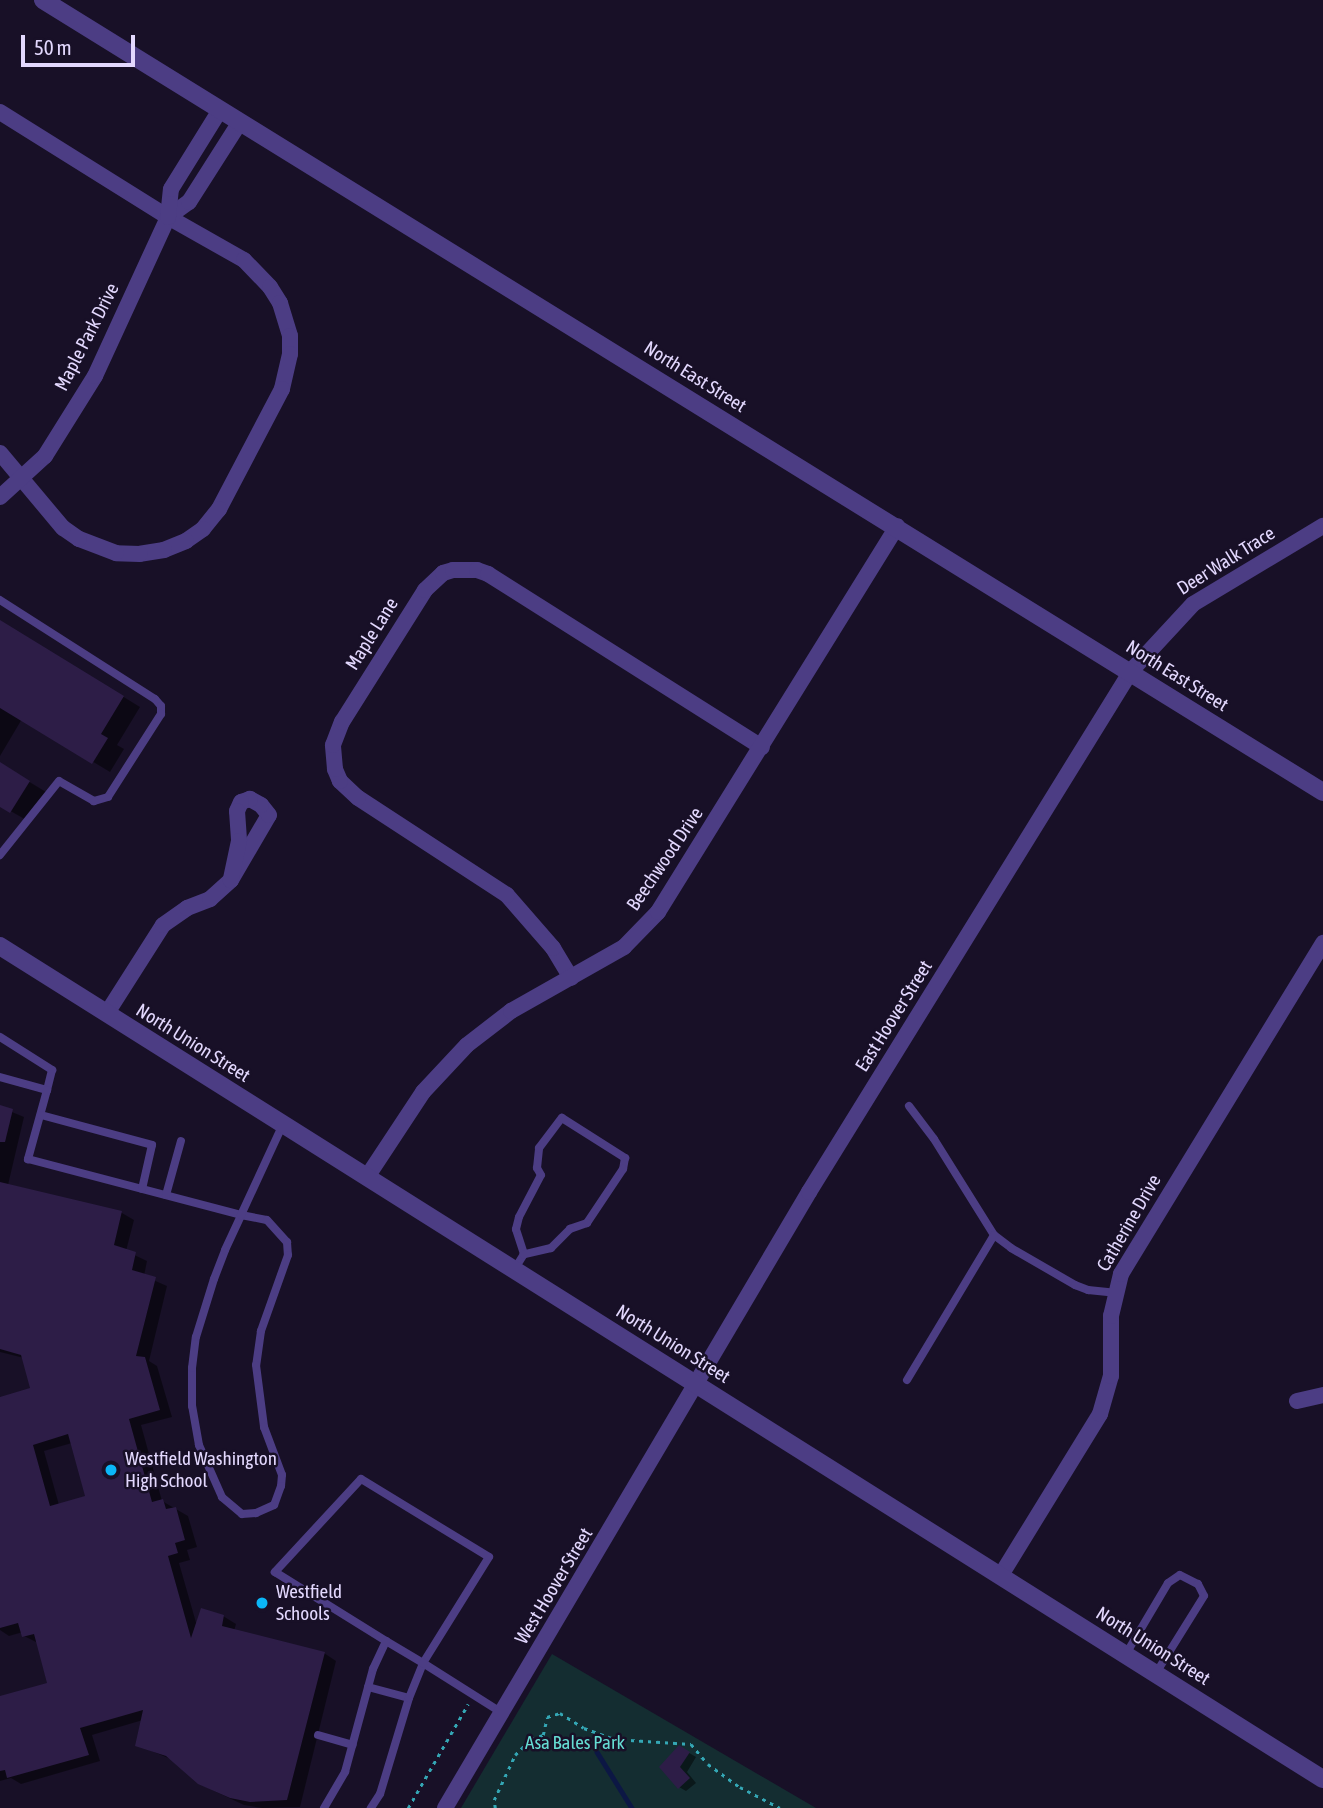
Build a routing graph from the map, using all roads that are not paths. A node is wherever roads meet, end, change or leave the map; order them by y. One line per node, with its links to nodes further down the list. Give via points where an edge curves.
1 (43, 0): 2 (street, North East Street)
2 (220, 110): 4 (street, North East Street); 5 (street, Maple Park Drive, via 171,189)
3 (0, 112): 5 (street)
4 (240, 122): 5 (street, Maple Park Drive, via 189,202); 9 (street, North East Street)
5 (168, 217): 7 (street, Maple Park Drive, via 96,376 45,456); 7 (street, via 258,272 281,303 290,336 282,389 219,509 186,541 164,550 116,553 63,528)
6 (0, 453): 7 (street)
7 (21, 480): 8 (street, Maple Park Drive)
8 (0, 497)
9 (897, 526): 12 (street, North East Street); 13 (street, Beechwood Drive)
10 (1323, 526): 12 (street, Deer Walk Trace, via 1193,604)
11 (0, 600): 15 (lane, via 161,706 161,714 108,797 94,801 59,780)
12 (1130, 671): 14 (street, North East Street); 38 (street, East Hoover Street)
13 (762, 747): 20 (street, Beechwood Drive, via 658,912 624,947); 20 (street, Maple Lane, via 488,574 453,570 425,590 342,722 333,745 335,769 340,781 358,798 507,895 554,948)
14 (1323, 792)
15 (4, 841): 16 (lane)
16 (0, 855)
17 (231, 880): 21 (street, via 210,899 163,925)
18 (1323, 943): 36 (street, Catherine Drive, via 1133,1253)
19 (0, 946): 21 (street, North Union Street)
20 (571, 978): 29 (street, Beechwood Drive, via 511,1011 467,1045 423,1092)
21 (107, 1013): 27 (street, North Union Street)
22 (0, 1037): 24 (lane, via 52,1070)
23 (0, 1077): 24 (lane)
24 (47, 1090): 26 (lane)
25 (909, 1106): 33 (lane)
26 (41, 1115): 30 (lane, via 152,1145); 30 (lane, via 28,1158)
27 (283, 1124): 29 (street, North Union Street); 32 (lane)
28 (181, 1141): 31 (lane)
29 (367, 1177): 35 (street, North Union Street)
30 (142, 1189): 31 (lane)
31 (166, 1195): 32 (lane)
32 (241, 1215): 32 (lane, via 267,1220 279,1230 287,1241 288,1255 261,1331 256,1365 264,1427 282,1475 281,1486 274,1505 242,1514 222,1497 199,1445 192,1406 192,1368 202,1312)
33 (994, 1235): 36 (lane, via 1075,1284); 37 (lane)
34 (524, 1254): 34 (lane, via 516,1229 541,1175 538,1148 562,1118 625,1158 623,1169 587,1223 570,1229 551,1248); 35 (lane)
35 (514, 1269): 38 (street, North Union Street)
36 (1115, 1293): 41 (street, Catherine Drive, via 1111,1376 1100,1414)
37 (907, 1380)
38 (695, 1383): 41 (street, North Union Street); 48 (street, West Hoover Street)
39 (1323, 1395): 40 (street)
40 (1297, 1401)
41 (1001, 1575): 43 (street, North Union Street)
42 (386, 1641): 44 (lane); 44 (lane, via 275,1572 362,1479 489,1557); 46 (lane)
43 (1126, 1654): 45 (street, North Union Street); 45 (lane, via 1168,1583 1180,1575 1198,1584 1204,1596)
44 (423, 1663): 47 (lane); 48 (lane)
45 (1156, 1673): 51 (street, North Union Street)
46 (368, 1687): 47 (lane); 50 (lane)
47 (409, 1698): 53 (lane)
48 (502, 1713): 54 (street, West Hoover Street)
49 (318, 1735): 50 (lane)
50 (353, 1745): 52 (lane, via 345,1772)
51 (1323, 1779)
52 (324, 1808)
53 (372, 1808)
54 (445, 1808)

